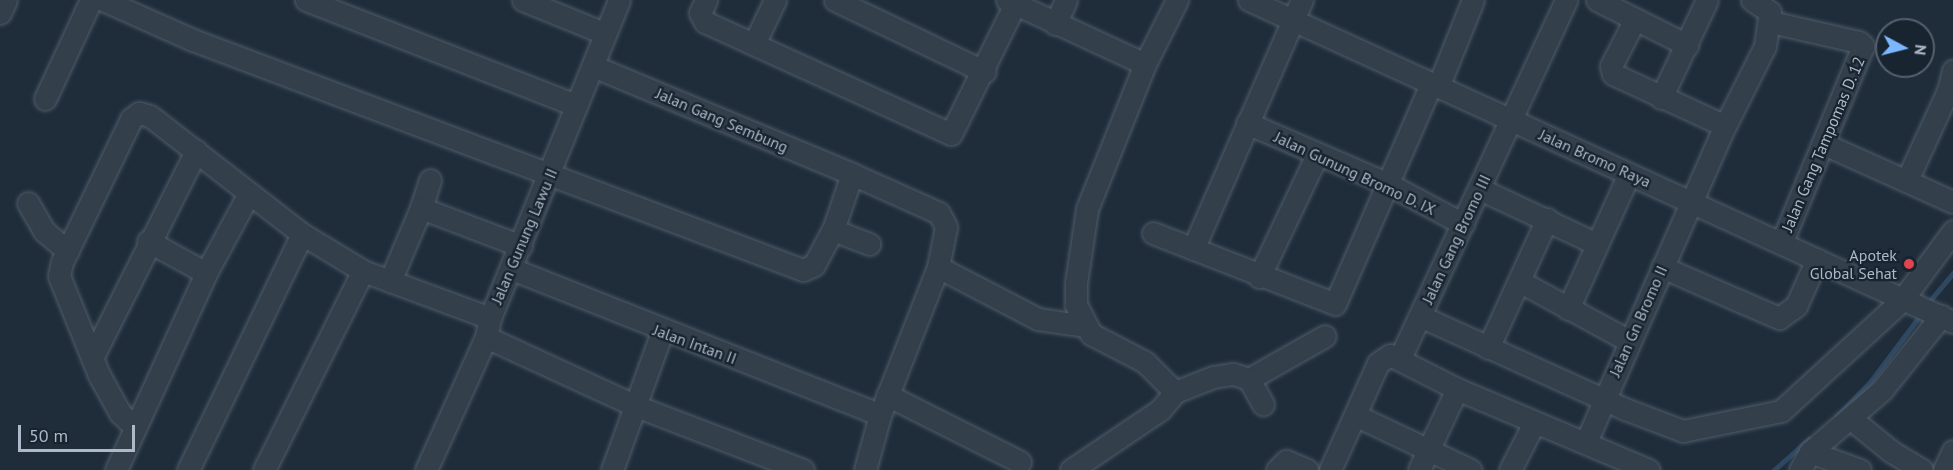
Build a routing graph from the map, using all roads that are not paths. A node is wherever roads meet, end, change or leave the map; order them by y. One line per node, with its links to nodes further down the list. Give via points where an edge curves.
1 (6, 0): 21 (street)
2 (91, 0): 34 (street)
3 (104, 0): 44 (street, via 192,40)
4 (306, 0): 35 (street)
5 (523, 0): 25 (street)
6 (619, 0): 25 (street, Jalan Gunung Lawu II)
7 (706, 0): 26 (street, via 700,13 705,22)
8 (775, 0): 26 (street)
9 (835, 0): 31 (street)
10 (1066, 0): 24 (street)
11 (1177, 0): 28 (street)
12 (1249, 0): 23 (street, Jalan Bromo Raya)
13 (1302, 0): 23 (street)
14 (1566, 0): 36 (street, Jalan Gang Bromo III)
15 (1597, 0): 22 (street)
16 (1707, 0): 27 (street)
17 (1752, 0): 20 (street)
18 (1471, 1): 32 (street)
19 (1011, 2): 24 (street); 31 (street)
20 (1772, 11): 38 (street, Jalan Gn Bromo II, via 1765,46); 39 (street, Jalan Gang Tampomas D. 12, via 1863,46)
21 (0, 13)
22 (1635, 19): 27 (street); 33 (street, via 1611,71)
23 (1294, 20): 32 (street, Jalan Bromo Raya); 37 (street)
24 (1055, 24): 28 (street)
25 (604, 33): 29 (street, Jalan Gunung Lawu II)
26 (754, 44): 31 (street, via 951,134)
27 (1687, 45): 33 (street)
28 (1145, 64): 80 (street, via 1085,219 1076,304)
29 (593, 66): 35 (street, Jalan Gunung Lawu II); 42 (street, Jalan Gang Sembung)
30 (1953, 70): 46 (street, via 1948,91)
31 (985, 72)
32 (1434, 86): 36 (street, Jalan Bromo Raya); 47 (street)
33 (1661, 98): 38 (street)
34 (45, 99)
35 (576, 105): 44 (street, Jalan Gunung Lawu II)
36 (1512, 120): 43 (street, Jalan Bromo Raya); 48 (street, Jalan Gang Bromo III)
37 (1247, 123): 41 (street, Jalan Gunung Bromo D. IX); 65 (street)
38 (1725, 126): 50 (street, Jalan Gn Bromo II)
39 (1824, 144): 46 (street); 61 (street, Jalan Gang Tampomas D. 12)
40 (196, 151): 49 (street); 60 (street); 66 (street, via 150,116 134,115)
41 (1317, 155): 47 (street, Jalan Gunung Bromo D. IX); 73 (street)
42 (852, 174): 56 (street); 68 (street, Jalan Gang Sembung, via 939,213 946,227)
43 (1629, 174): 50 (street, Jalan Bromo Raya); 63 (street)
44 (550, 175): 56 (street, via 803,270 814,265); 64 (street, Jalan Gunung Lawu II)
45 (429, 180): 53 (street)
46 (1907, 180): 51 (street)
47 (1390, 185): 55 (street, Jalan Gunung Bromo D. IX); 73 (street, via 1335,304)
48 (1480, 189): 54 (street); 55 (street, Jalan Gang Bromo III)
49 (248, 195): 59 (street); 72 (street)
50 (1692, 201): 61 (street, Jalan Bromo Raya); 69 (street, Jalan Gn Bromo II)
51 (1953, 202)
52 (28, 203): 66 (street, via 44,231)
53 (421, 208): 64 (street); 74 (street)
54 (1547, 219): 63 (street); 75 (street)
55 (1463, 224): 78 (street, Jalan Gang Bromo III)
56 (833, 230): 62 (street)
57 (1953, 231): 76 (street)
58 (1153, 233): 65 (street)
59 (302, 234): 71 (street); 109 (street)
60 (148, 241): 72 (street); 87 (street)
61 (1782, 242): 67 (street, Jalan Bromo Raya)
62 (869, 244)
63 (1597, 244): 77 (street)
64 (521, 246): 70 (street, Jalan Gunung Lawu II)
65 (1193, 249): 73 (street)
66 (68, 251): 87 (street, via 60,268 61,284)
67 (1817, 259): 69 (street, via 1796,306 1779,318); 76 (street, Jalan Bromo Raya)
68 (938, 267): 80 (street, via 1038,319); 91 (street, Jalan Gang Sembung)
69 (1662, 267): 84 (street, Jalan Gn Bromo II)
70 (512, 269): 81 (street, Jalan Gunung Lawu II); 82 (street, Jalan Intan II)
71 (363, 271): 74 (street); 110 (street)
72 (206, 273): 99 (street)
73 (1259, 277)
74 (390, 281): 81 (street)
75 (1519, 281): 77 (street); 85 (street)
76 (1905, 302): 79 (street, Jalan Bromo Raya); 92 (street, via 1773,414 1683,431)
77 (1568, 309): 84 (street)
78 (1420, 316): 85 (street); 86 (street, Jalan Gang Bromo III)
79 (1946, 316): 97 (street, via 1882,390)
80 (1086, 326): 90 (street, via 1091,334 1159,372)
81 (488, 327): 94 (street); 111 (street, Jalan Gunung Lawu II)
82 (662, 332): 94 (street); 95 (street, Jalan Intan II)
83 (1325, 336): 88 (street)
84 (1629, 341): 92 (street, Jalan Gn Bromo II)
85 (1488, 348): 92 (street)
86 (1400, 357): 89 (street); 96 (street, via 1382,357)
87 (92, 358): 99 (street, via 115,405)
88 (1249, 379): 90 (street, via 1228,374); 93 (street)
89 (1457, 389): 98 (street); 102 (street)
90 (1175, 392): 106 (street, via 1160,410)
91 (887, 395): 95 (street, Jalan Gang Sembung); 105 (street)
92 (1608, 401): 100 (street, Jalan Gn Bromo II)
93 (1263, 404)
94 (636, 406): 112 (street); 113 (street)
95 (880, 415): 114 (street, Jalan Gang Sembung)
96 (1355, 415): 102 (street); 118 (street)
97 (1850, 418): 104 (street); 122 (street)
98 (1534, 423): 100 (street); 120 (street)
99 (135, 427): 108 (street)
100 (1586, 442): 103 (street)
101 (1953, 451): 123 (street)
102 (1423, 460): 119 (street)
103 (1606, 461): 121 (street)
104 (1805, 461): 107 (street)
105 (1020, 462)
106 (1092, 464): 115 (street)
107 (1858, 469)
108 (116, 470)
109 (188, 470)
110 (264, 470)
111 (426, 470)
112 (612, 470)
113 (803, 470)
114 (865, 470)
115 (1071, 470)
116 (1277, 470): 117 (street, via 1286,461)
117 (1307, 470)
118 (1330, 470)
119 (1471, 470)
120 (1510, 470)
121 (1649, 470)
122 (1922, 470)
123 (1944, 470)

